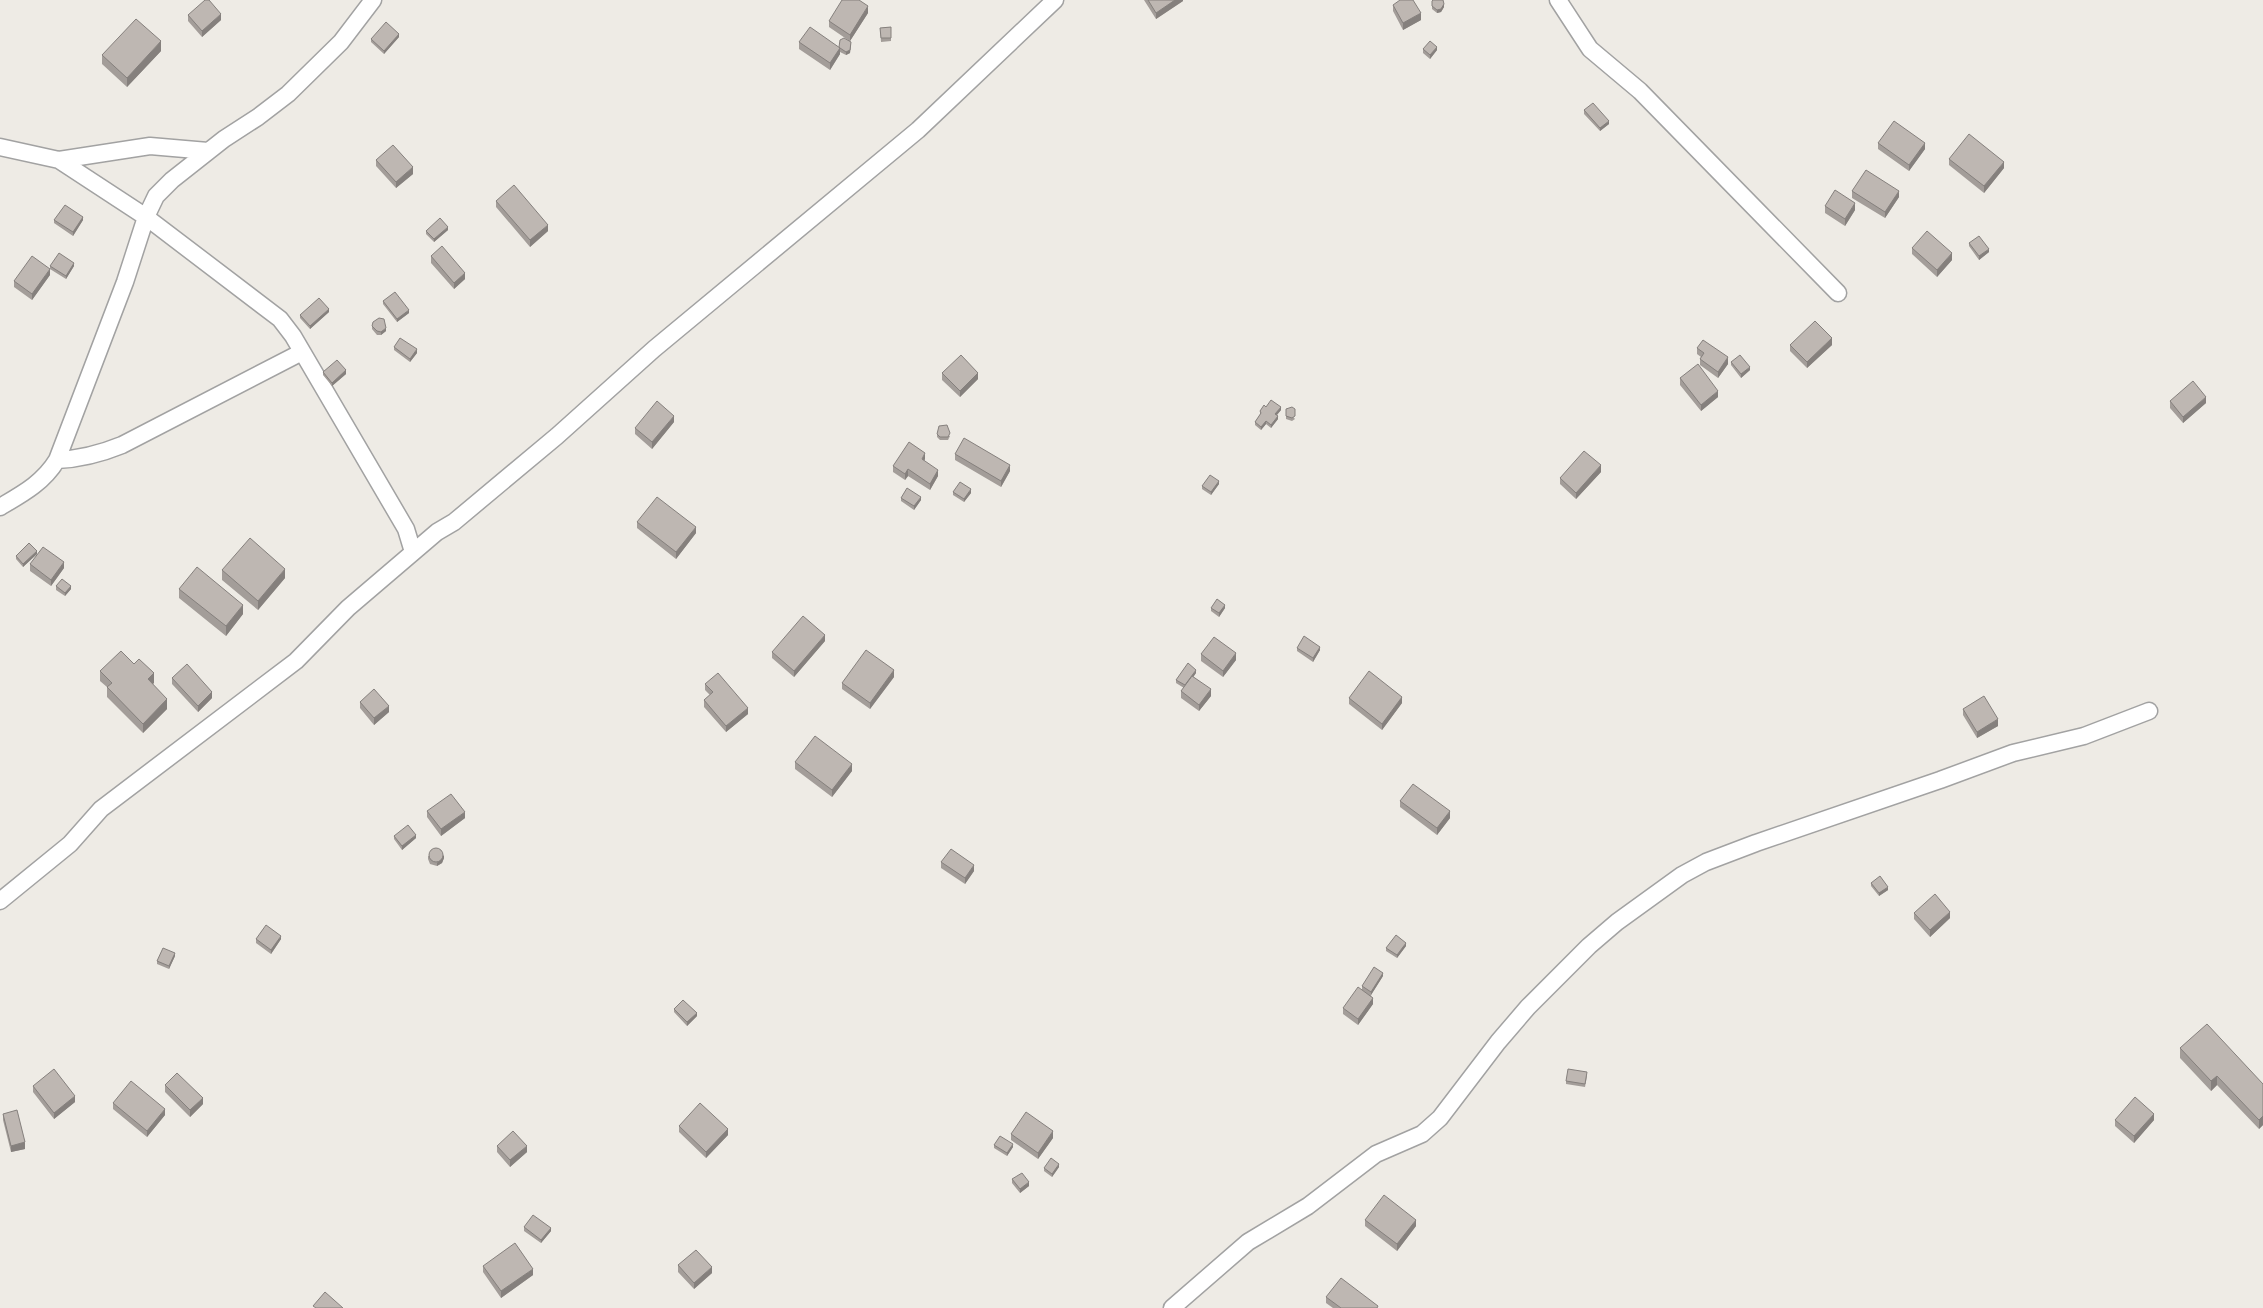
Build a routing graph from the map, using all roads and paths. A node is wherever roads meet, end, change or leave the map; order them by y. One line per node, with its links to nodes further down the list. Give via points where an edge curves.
1 (373, 0): 5 (street, via 341,42 293,89)
2 (1055, 0): 12 (street, via 918,130 662,343 454,522)
3 (1558, 0): 8 (street, via 1590,49 1640,91)
4 (0, 147): 6 (street)
5 (208, 151): 6 (street, via 150,146); 7 (street, via 156,196)
6 (59, 160): 7 (street)
7 (146, 216): 9 (street, via 280,319); 10 (street)
8 (1838, 293)
9 (302, 352): 10 (street, via 122,445 82,458); 12 (street, via 406,529)
10 (57, 460): 11 (street, via 35,486)
11 (0, 507)
12 (413, 552): 14 (street, via 348,608 296,661 101,809 70,844)
13 (2149, 711): 15 (street, via 2084,736 2013,753 1756,843 1682,875 1589,946 1528,1007 1440,1118 1422,1134 1376,1154 1308,1206 1248,1242)
14 (0, 901)
15 (1172, 1308)

